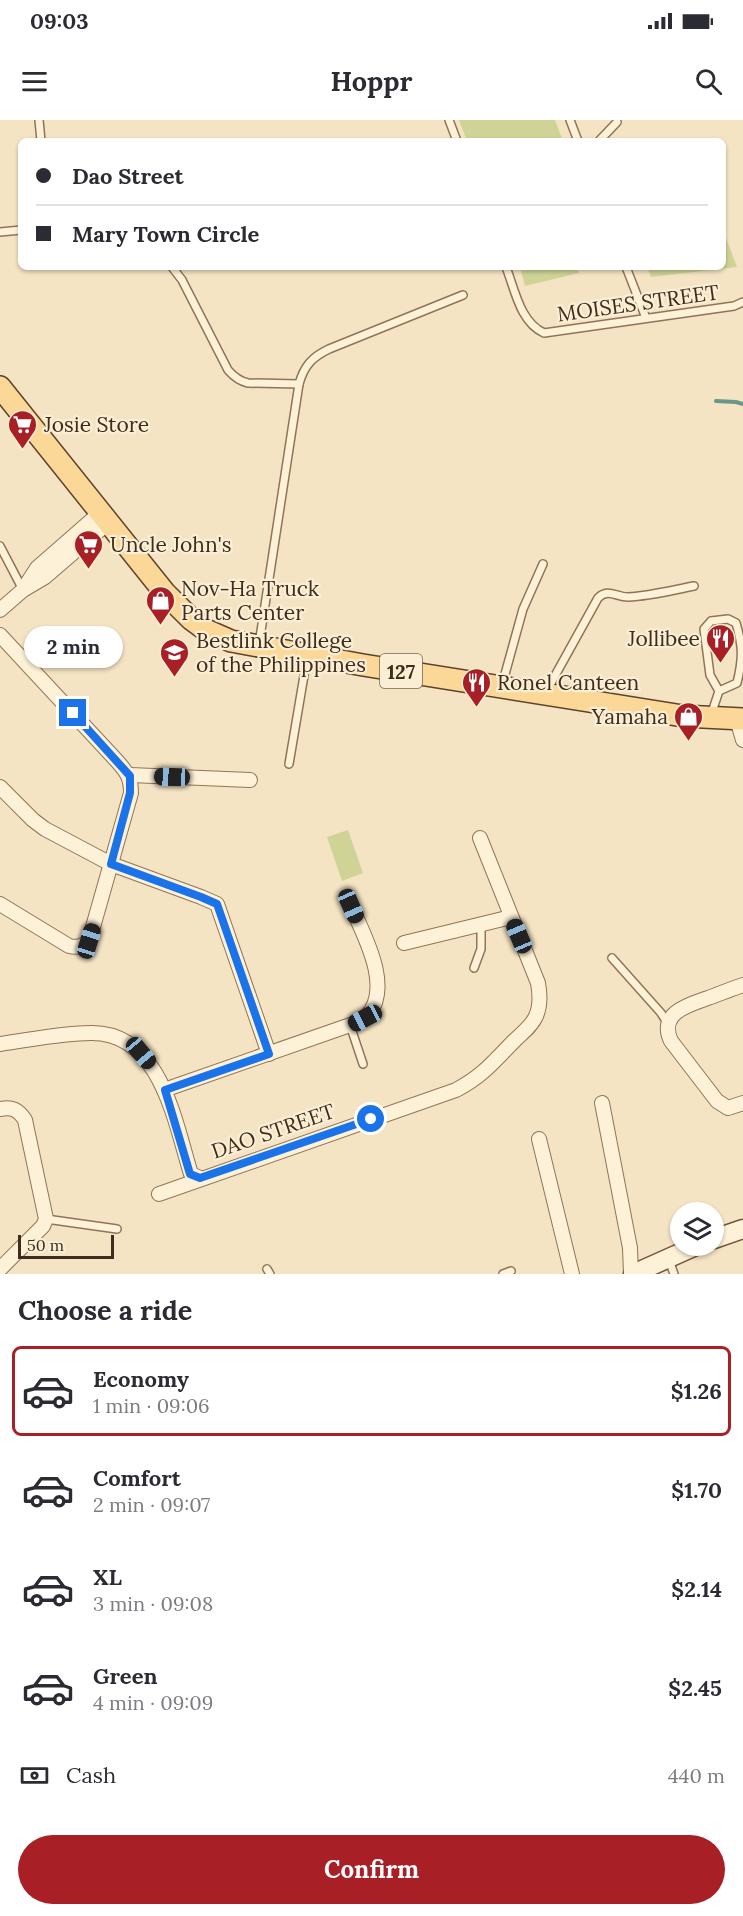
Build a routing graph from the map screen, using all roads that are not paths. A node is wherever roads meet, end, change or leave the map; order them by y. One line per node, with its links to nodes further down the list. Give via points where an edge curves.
1 (39, 120): 5 (lane)
2 (449, 120): 6 (lane)
3 (570, 120): 7 (lane)
4 (617, 122): 8 (lane)
5 (41, 138)
6 (456, 138)
7 (577, 138)
8 (602, 138)
9 (18, 230): 10 (lane)
10 (0, 232)
11 (174, 270): 17 (lane, via 234,377 248,383)
12 (507, 270): 16 (lane, MOISES STREET, via 526,319 544,333)
13 (627, 270): 16 (lane)
14 (463, 295): 17 (lane, via 317,354 308,363)
15 (743, 302): 16 (lane, MOISES STREET)
16 (646, 318)
17 (299, 384): 26 (lane)
18 (0, 387): 19 (main road, 127)
19 (105, 517): 23 (street, via 45,577); 26 (main road, 127, via 165,593 191,619 231,641)
20 (0, 546): 23 (lane)
21 (543, 564): 28 (lane, via 523,609)
22 (694, 586): 30 (lane, via 629,597 603,593)
23 (23, 590): 24 (street)
24 (0, 610)
25 (0, 634): 35 (street)
26 (258, 647): 27 (main road, 127)
27 (308, 655): 28 (main road, 127); 34 (lane)
28 (502, 687): 30 (main road, 127)
29 (719, 691): 29 (lane, via 737,683 742,663 736,623 728,619 711,621 705,629 710,675); 31 (lane)
30 (544, 694): 31 (main road, 127)
31 (710, 717): 32 (main road, 127)
32 (740, 719): 33 (street)
33 (743, 740)
34 (289, 764)
35 (130, 776): 36 (street); 39 (street, via 130,793)
36 (249, 780)
37 (0, 787): 39 (street, via 39,824)
38 (480, 838): 42 (street, DAO STREET)
39 (111, 864): 40 (street, via 89,941 83,946 69,946); 51 (street, via 217,904)
40 (0, 904)
41 (351, 906): 49 (street, via 369,945 377,988 374,1005 365,1018)
42 (511, 917): 43 (street); 58 (street, DAO STREET, via 538,983 540,1002 530,1026 473,1082)
43 (481, 925): 44 (street); 46 (lane, via 481,949)
44 (404, 943)
45 (612, 958): 48 (lane)
46 (474, 968)
47 (743, 985): 48 (street, via 683,1007)
48 (668, 1024): 54 (street, via 671,1041 717,1101 728,1108)
49 (350, 1025): 51 (street); 52 (lane)
50 (0, 1044): 53 (street, via 92,1032 113,1036 141,1053)
51 (269, 1054): 53 (street)
52 (363, 1064)
53 (165, 1090): 58 (street, via 190,1174)
54 (743, 1102)
55 (603, 1103): 70 (street)
56 (0, 1109): 60 (street, via 12,1108 26,1120)
57 (539, 1139): 69 (street)
58 (200, 1178): 59 (street, DAO STREET)
59 (159, 1194)
60 (46, 1219): 61 (lane); 66 (street)
61 (117, 1229)
62 (742, 1231): 63 (main road)
63 (724, 1236)
64 (684, 1256): 65 (main road)
65 (671, 1266): 70 (main road)
66 (0, 1269)
67 (511, 1271): 68 (lane)
68 (503, 1274)
69 (572, 1274)
70 (632, 1274)

